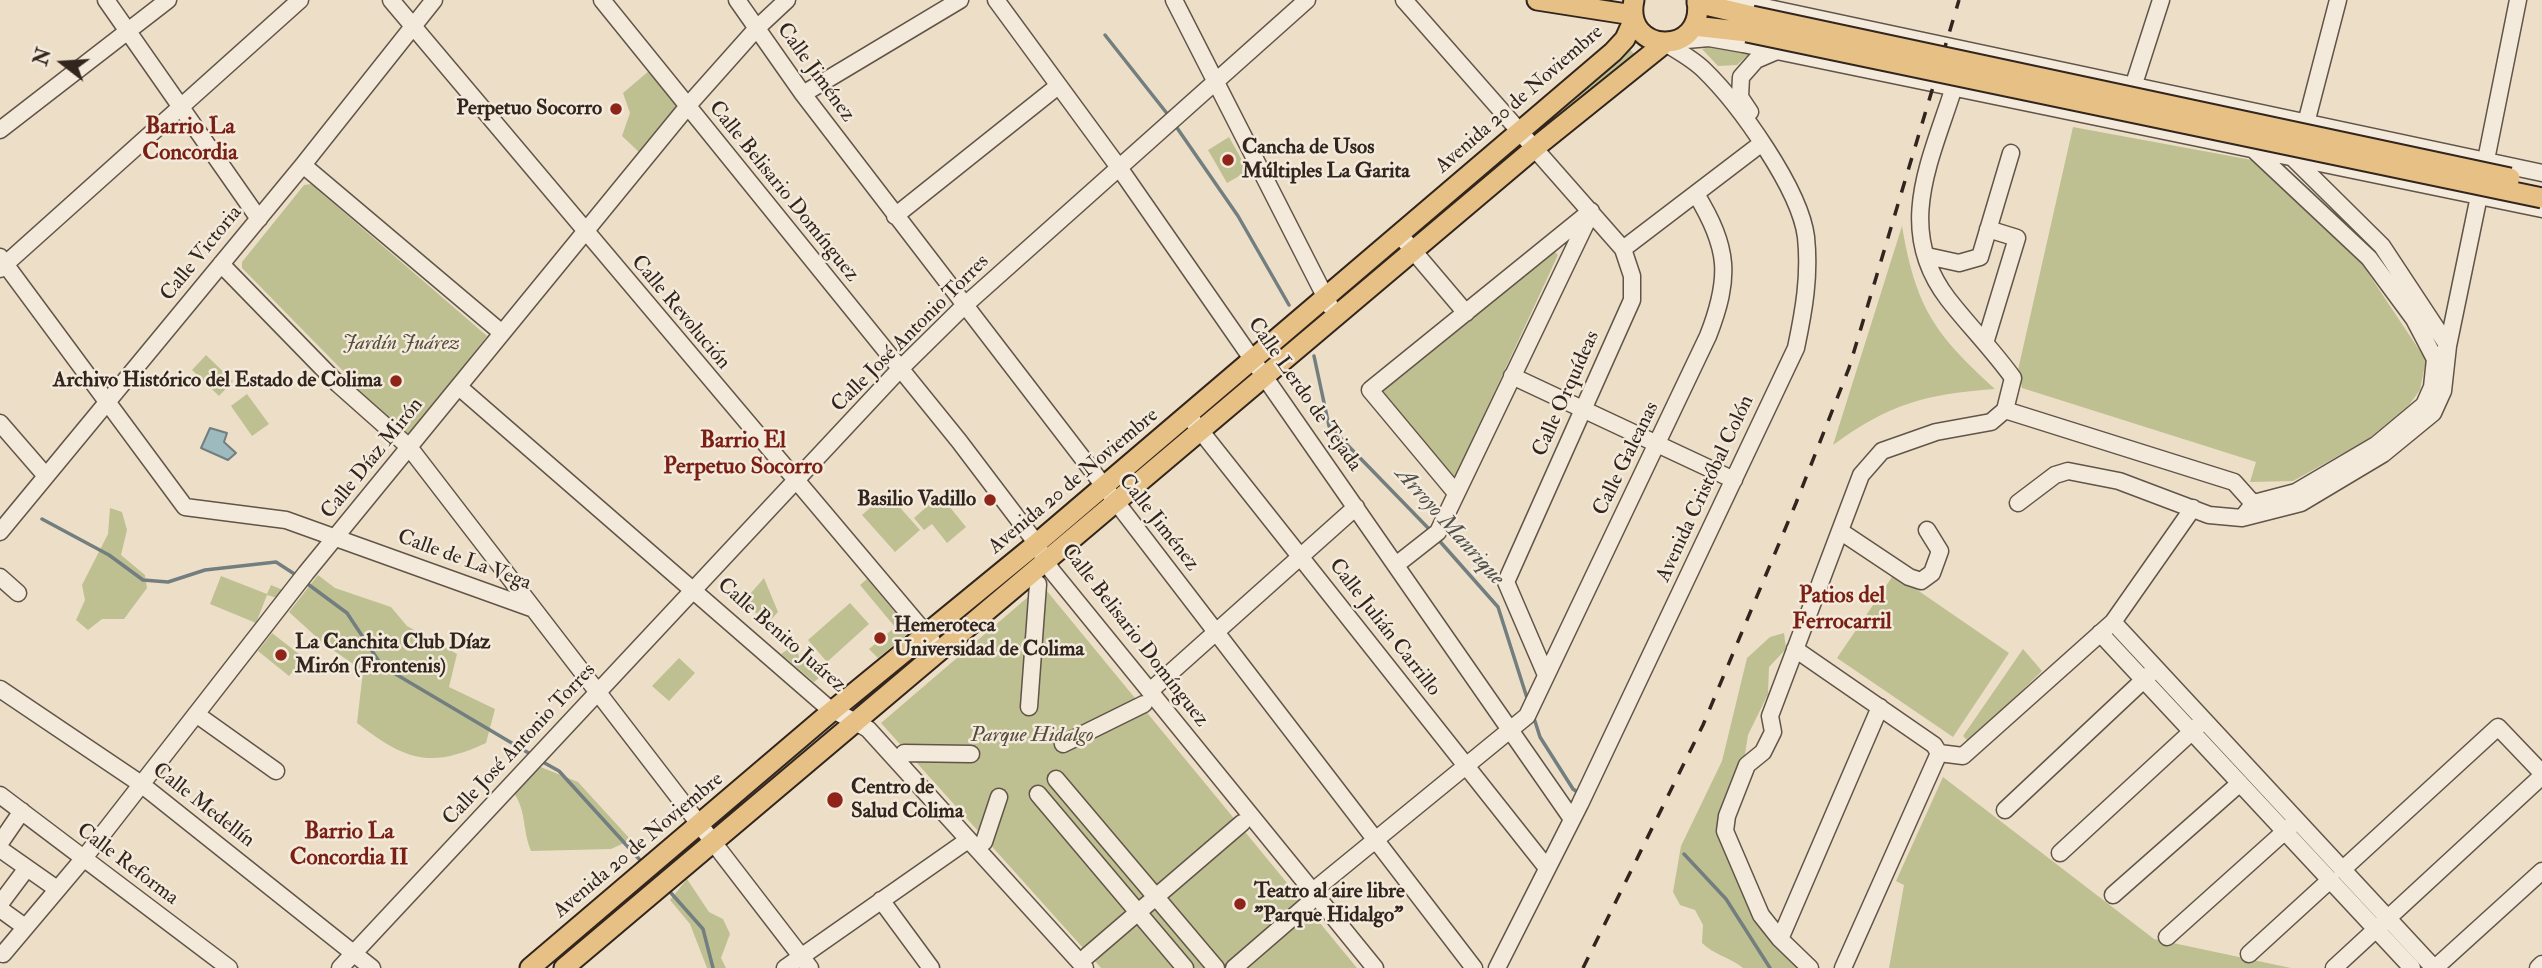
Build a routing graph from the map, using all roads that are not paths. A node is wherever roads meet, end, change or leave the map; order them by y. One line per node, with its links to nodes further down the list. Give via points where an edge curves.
1 (106, 0): 25 (street)
2 (168, 0): 25 (street)
3 (300, 0): 38 (street)
4 (391, 0): 22 (street, Calle Revolución)
5 (434, 0): 22 (street, Calle Victoria)
6 (602, 0): 39 (street, Calle Belisario Domínguez)
7 (737, 0): 24 (street, Calle Jiménez)
8 (787, 0): 24 (street, Calle Díaz Mirón)
9 (960, 0): 37 (street)
10 (996, 0): 34 (street, Calle Lerdo de Tejada)
11 (1174, 0): 33 (street)
12 (1307, 0): 33 (street, Calle José Antonio Torres)
13 (1404, 0): 42 (street, Calle Orquídeas)
14 (1537, 0): 20 (main road)
15 (1731, 0): 26 (street)
16 (2161, 0): 36 (street)
17 (2337, 0): 40 (street)
18 (2518, 0): 48 (street)
19 (1697, 1): 21 (main road); 23 (main road)
20 (1634, 11): 27 (main road, via 1647,37); 42 (main road, Avenida 20 de Noviembre, via 1625,38 1613,52)
21 (1750, 24): 23 (main road); 52 (main road, bridge); 55 (main road, bridge)
22 (414, 25): 49 (street, Calle Victoria); 61 (street, Calle Revolución)
23 (1694, 26): 27 (main road, Avenida 20 de Noviembre)
24 (757, 28): 37 (street, Calle Jiménez); 39 (street, Calle Díaz Mirón)
25 (128, 32): 38 (street); 41 (street)
26 (1917, 41): 28 (street); 32 (street, via 1923,47 1923,64)
27 (1670, 42): 29 (street, via 1709,38); 30 (street, Avenida Cristóbal Colón); 44 (main road, Avenida 20 de Noviembre)
28 (1956, 49): 35 (street, via 1943,69); 36 (street)
29 (1777, 51): 31 (street, via 1756,60); 32 (street)
30 (1711, 77): 31 (street); 43 (street, Avenida Cristóbal Colón)
31 (1741, 77): 43 (street, via 1740,97 1758,124)
32 (1906, 78): 35 (street)
33 (1216, 83): 50 (street, Calle José Antonio Torres); 70 (street)
34 (1058, 86): 50 (street, Calle Lerdo de Tejada); 58 (street)
35 (1950, 86): 45 (street); 66 (street, via 1921,194 1918,228)
36 (2133, 87): 40 (street)
37 (803, 94): 58 (street, Calle Jiménez)
38 (179, 106): 59 (street); 68 (street)
39 (688, 106): 61 (street, Calle Díaz Mirón); 79 (street, Calle Belisario Domínguez)
40 (2306, 123): 48 (street)
41 (0, 130)
42 (1520, 132): 44 (street, Calle Orquídeas); 62 (main road, Avenida 20 de Noviembre)
43 (1762, 143): 53 (street); 92 (street, Avenida Cristóbal Colón, via 1788,188 1805,234 1809,287 1797,348)
44 (1536, 147): 57 (street, Calle Orquídeas); 65 (main road, Avenida 20 de Noviembre)
45 (2254, 151): 47 (street); 67 (street)
46 (2011, 153): 60 (street)
47 (2294, 159): 54 (street); 63 (street)
48 (2486, 160): 51 (street)
49 (303, 165): 59 (street, Calle Victoria); 74 (street)
50 (1120, 169): 71 (street, Calle José Antonio Torres); 77 (street, Calle Lerdo de Tejada)
51 (2542, 173)
52 (2542, 184)
53 (1696, 194): 64 (street); 89 (street, Calle Galeanas, via 1716,226 1724,268 1722,300)
54 (2479, 196): 56 (street); 76 (street)
55 (2542, 198)
56 (2542, 209)
57 (1591, 211): 64 (street, Calle Orquídeas); 72 (street); 80 (street)
58 (895, 216): 71 (street, Calle Jiménez)
59 (259, 219): 69 (street, Calle Victoria)
60 (1988, 229): 66 (street, via 1980,257 1959,263); 75 (street, via 2017,238)
61 (585, 232): 74 (street, Calle Díaz Mirón); 93 (street, Calle Revolución)
62 (1399, 234): 65 (street); 70 (main road, Avenida 20 de Noviembre)
63 (2382, 246): 67 (street); 76 (street)
64 (1623, 249): 84 (street, Calle Orquídeas, via 1632,276 1632,300)
65 (1414, 252): 72 (street); 73 (main road, Avenida 20 de Noviembre)
66 (1927, 256): 75 (street, via 1947,298)
67 (2369, 258): 78 (street, via 2414,319)
68 (2, 264): 83 (street)
69 (221, 264): 83 (street, Calle Victoria); 90 (street, via 338,384)
70 (1326, 297): 73 (street); 77 (main road, Avenida 20 de Noviembre)
71 (964, 306): 79 (street, Calle José Antonio Torres); 94 (street, Calle Jiménez)
72 (1466, 313): 95 (street, via 1370,390)
73 (1336, 318): 81 (main road, Avenida 20 de Noviembre)
74 (502, 333): 82 (street, Calle Díaz Mirón)
75 (1986, 340): 85 (street, via 2012,378)
76 (2448, 346): 78 (street); 99 (street, via 2443,391 2433,413 2383,454 2301,503)
77 (1253, 359): 81 (street, Calle Lerdo de Tejada); 86 (main road, Avenida 20 de Noviembre)
78 (2435, 359): 99 (street, via 2432,387 2424,405 2376,445 2296,492)
79 (899, 370): 93 (street, Calle José Antonio Torres); 105 (street, Calle Belisario Domínguez)
80 (1512, 376): 84 (street); 95 (street)
81 (1265, 377): 88 (main road, Avenida 20 de Noviembre); 98 (street, Calle Lerdo de Tejada)
82 (459, 387): 90 (street, Calle Díaz Mirón); 111 (street, Calle Benito Juárez)
83 (107, 403): 91 (street, Calle Victoria); 104 (street, Calle de La Vega, via 185,507 286,520)
84 (1584, 410): 89 (street); 121 (street, Calle Orquídeas, via 1506,582)
85 (2005, 410): 99 (street, via 2234,482); 102 (street, via 1991,422 1936,432 1882,451 1861,475)
86 (1188, 415): 88 (street, Calle Julián Carrillo); 94 (main road, Avenida 20 de Noviembre)
87 (0, 423): 91 (street)
88 (1201, 431): 96 (main road, Avenida 20 de Noviembre); 106 (street, Calle Julián Carrillo)
89 (1657, 444): 92 (street); 121 (street, Calle Galeanas)
90 (409, 447): 104 (street, Calle Díaz Mirón); 113 (street)
91 (46, 477): 103 (street, Calle Victoria)
92 (1734, 480): 145 (street, Avenida Cristóbal Colón)
93 (796, 481): 111 (street, Calle José Antonio Torres); 117 (street, Calle Revolución)
94 (1104, 487): 96 (street, Calle Jiménez); 105 (main road, Avenida 20 de Noviembre)
95 (1457, 493): 108 (street, via 1434,535)
96 (1116, 503): 107 (main road, Avenida 20 de Noviembre); 115 (street, Calle Jiménez)
97 (2018, 503): 100 (street, via 2054,475 2068,471 2119,481)
98 (1356, 507): 106 (street); 108 (street, Calle Lerdo de Tejada)
99 (2258, 508): 100 (street, via 2242,518)
100 (2193, 509): 114 (street)
101 (1927, 530): 102 (street, via 1940,551 1928,578 1916,580)
102 (1840, 531): 118 (street)
103 (0, 533)
104 (337, 536): 113 (street, Calle de La Vega); 128 (street, Calle Díaz Mirón)
105 (1036, 544): 107 (street, Calle Belisario Domínguez); 117 (main road, Avenida 20 de Noviembre)
106 (1302, 558): 115 (street); 136 (street, Calle Julián Carrillo)
107 (1047, 562): 119 (main road, Avenida 20 de Noviembre); 124 (street, Calle Belisario Domínguez)
108 (1396, 565): 131 (street, Calle Lerdo de Tejada)
109 (0, 577): 112 (street)
110 (1038, 584): 125 (street)
111 (693, 588): 123 (street, Calle José Antonio Torres); 127 (street, Calle Benito Juárez)
112 (18, 593)
113 (532, 608): 123 (street, Calle de La Vega)
114 (2113, 622): 116 (street); 120 (street)
115 (1216, 632): 124 (street); 151 (street, Calle Jiménez)
116 (2100, 633): 120 (street); 133 (street, via 1964,756)
117 (926, 634): 119 (street, Calle Revolución); 127 (main road, Avenida 20 de Noviembre)
118 (1796, 649): 126 (street); 172 (street, via 1770,716 1773,732 1761,755 1747,765 1725,827 1761,915)
119 (941, 651): 129 (main road, Avenida 20 de Noviembre)
120 (2150, 674): 130 (street); 146 (street)
121 (1546, 676): 131 (street, Calle Galeanas, via 1527,716)
122 (0, 688): 141 (street, Calle Medellín)
123 (598, 694): 149 (street, Calle de La Vega); 173 (street, Calle José Antonio Torres)
124 (1147, 698): 132 (street); 165 (street, Calle Belisario Domínguez)
125 (1029, 707)
126 (1880, 707): 133 (street); 172 (street)
127 (834, 710): 129 (street, Calle Benito Juárez); 149 (main road, Avenida 20 de Noviembre)
128 (196, 714): 137 (street); 141 (street, Calle Díaz Mirón)
129 (856, 723): 152 (street, Calle Benito Juárez, via 868,729); 153 (main road, Avenida 20 de Noviembre)
130 (2198, 726): 140 (street); 150 (street); 156 (street)
131 (1510, 730): 136 (street, Calle Galeanas); 145 (street, Calle Lerdo de Tejada)
132 (1063, 744)
133 (1939, 752): 193 (street)
134 (904, 753): 135 (street)
135 (971, 754)
136 (1466, 765): 151 (street, Calle Galeanas); 158 (street, Calle Julián Carrillo)
137 (276, 771)
138 (2542, 774): 161 (street, via 2498,727); 169 (street)
139 (1056, 779): 164 (street)
140 (2240, 783): 150 (street); 163 (street)
141 (141, 784): 157 (street, Calle Díaz Mirón); 173 (street, Calle Medellín)
142 (0, 794): 147 (street, Calle Reforma)
143 (1038, 794): 168 (street)
144 (999, 797): 152 (street)
145 (1579, 805): 158 (street, Avenida Cristóbal Colón)
146 (2005, 810)
147 (22, 811): 154 (street); 157 (street, Calle Reforma)
148 (1242, 823): 164 (street)
149 (699, 825): 153 (street, Calle de La Vega); 182 (main road, Avenida 20 de Noviembre)
150 (2291, 826): 161 (street); 171 (street)
151 (1376, 840): 165 (street, Calle Galeanas); 190 (street, Calle Jiménez)
152 (976, 841): 166 (street); 177 (street, Calle Benito Juárez)
153 (712, 842): 176 (street, Calle de La Vega); 183 (main road, Avenida 20 de Noviembre)
154 (0, 843)
155 (0, 849): 159 (street)
156 (2060, 853)
157 (84, 858): 162 (street, Calle Díaz Mirón); 179 (street, Calle Reforma)
158 (1547, 867): 191 (street, Avenida Cristóbal Colón)
159 (27, 868): 162 (street); 167 (street)
160 (2542, 871): 196 (street)
161 (2336, 875): 169 (street); 175 (street)
162 (57, 889): 170 (street, Calle Díaz Mirón)
163 (2113, 895)
164 (1156, 897): 168 (street); 187 (street)
165 (1310, 897): 188 (street, Calle Galeanas); 189 (street, Calle Belisario Domínguez)
166 (880, 901): 176 (street); 185 (street)
167 (0, 907): 170 (street)
168 (1138, 912): 177 (street); 186 (street)
169 (2382, 924): 194 (street); 195 (street); 196 (street)
170 (25, 928): 174 (street, Calle Díaz Mirón)
171 (2167, 937)
172 (1780, 939): 192 (street)
173 (355, 952): 180 (street, Calle José Antonio Torres); 181 (street, Calle Medellín)
174 (3, 954)
175 (2249, 954)
176 (805, 962): 184 (street)
177 (1086, 962)
178 (2542, 964): 197 (street)
179 (229, 968)
180 (340, 968)
181 (372, 968)
182 (530, 968)
183 (564, 968)
184 (785, 968)
185 (931, 968)
186 (1185, 968)
187 (1216, 968)
188 (1234, 968)
189 (1375, 968)
190 (1474, 968)
191 (1497, 968)
192 (1810, 968)
193 (1843, 968)
194 (2334, 968)
195 (2412, 968)
196 (2434, 968)
197 (2538, 968)

